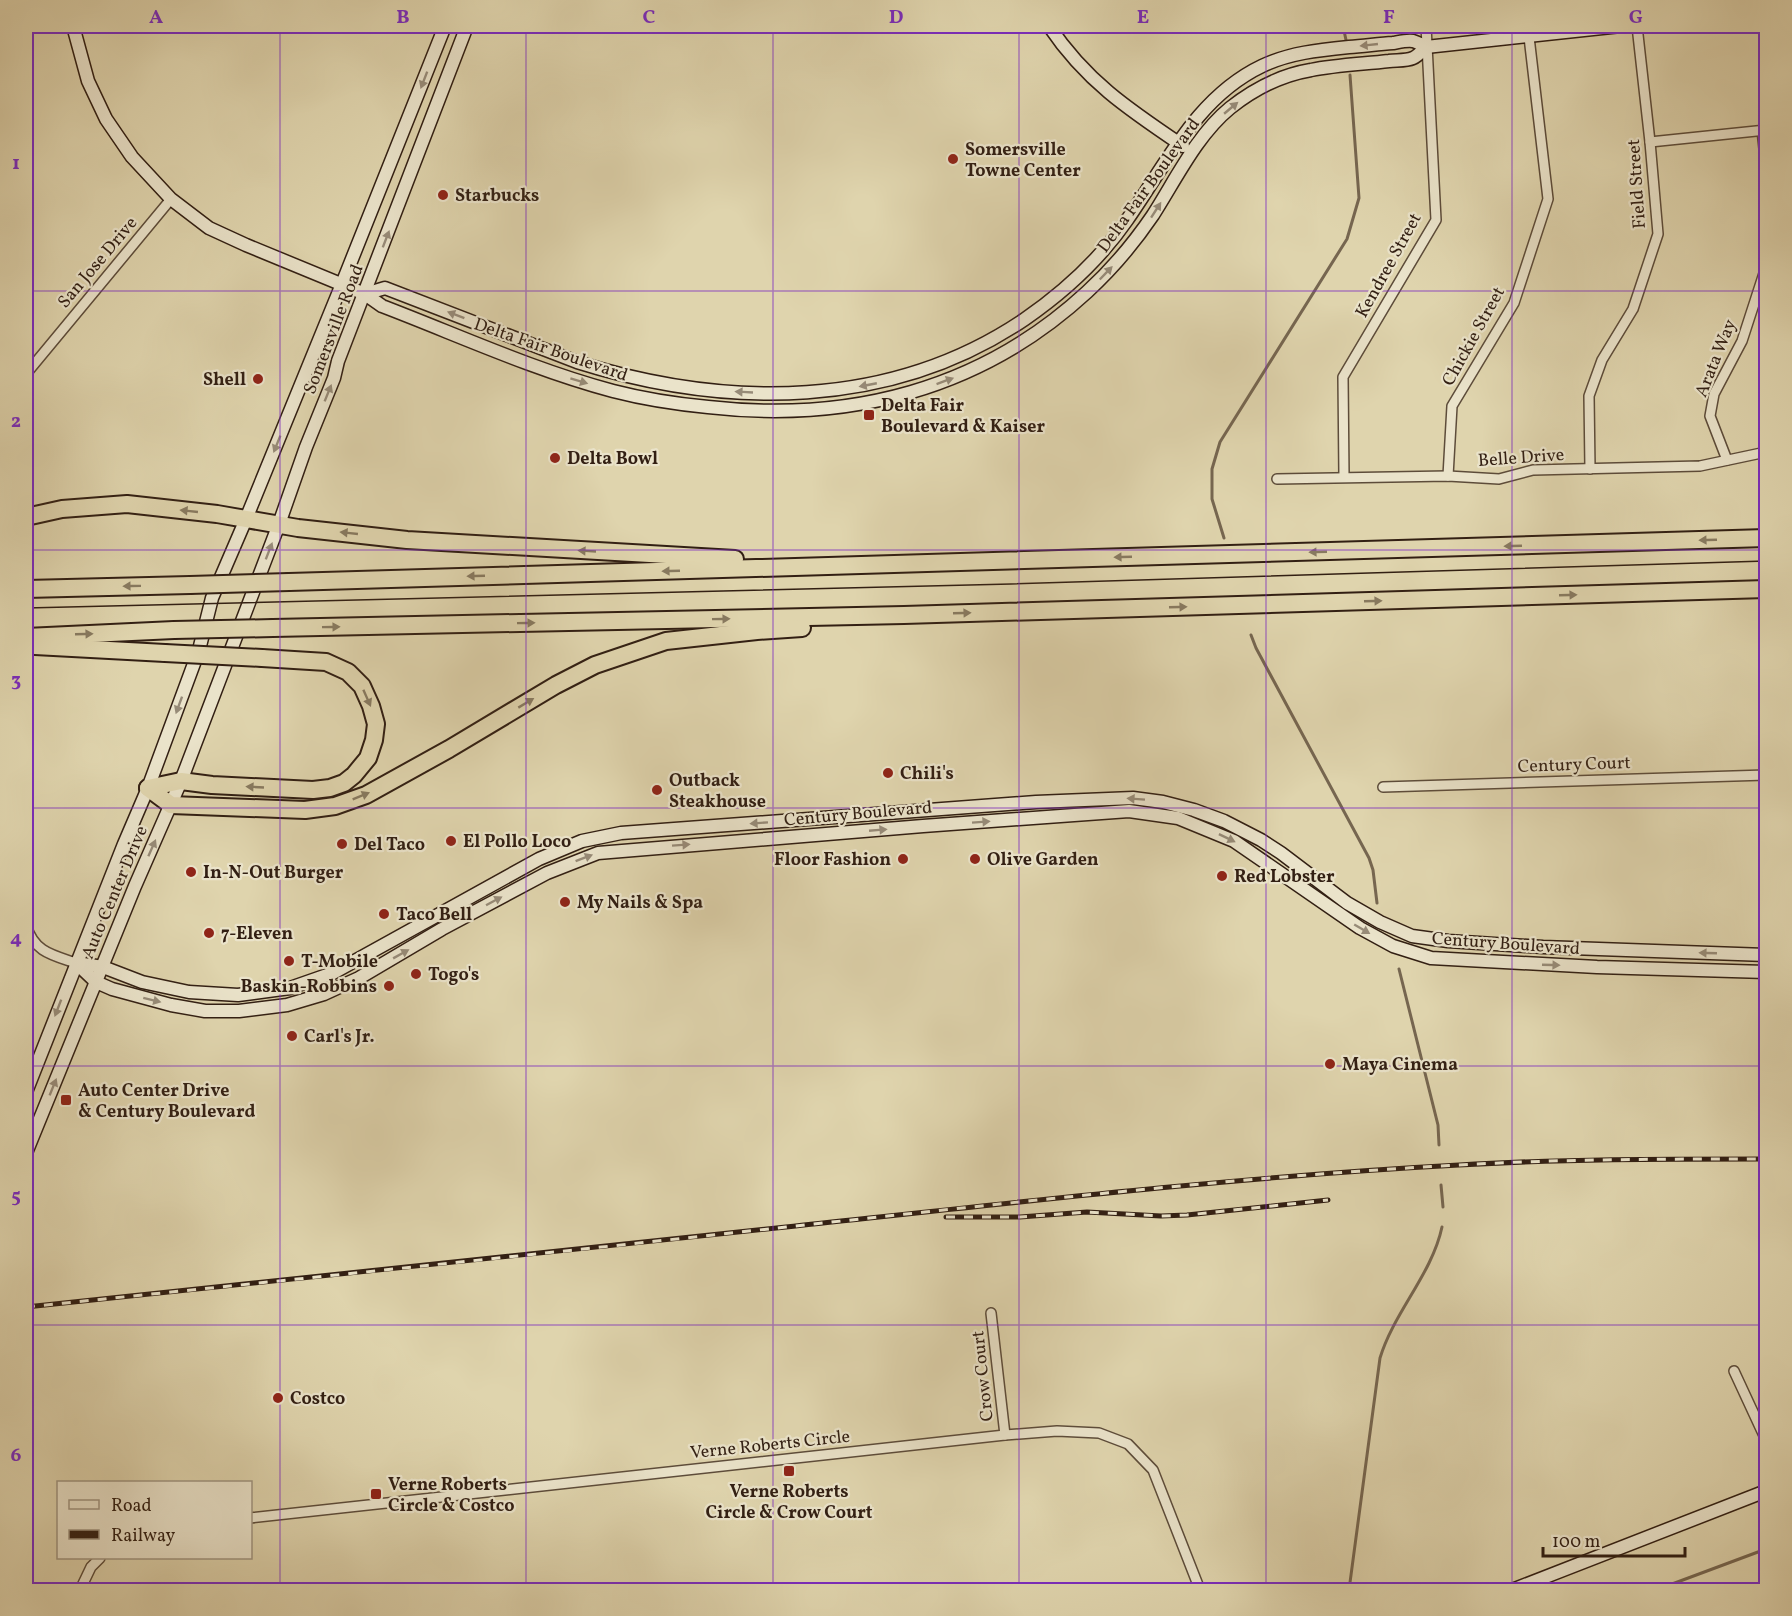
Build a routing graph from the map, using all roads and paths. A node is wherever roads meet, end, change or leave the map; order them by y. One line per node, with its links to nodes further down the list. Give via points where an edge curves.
1 (73, 26): 15 (main road, Delta Fair Boulevard, via 88,81 106,118 132,157)
2 (445, 26): 17 (main road, Somersville Road, one-way to 17)
3 (467, 26): 18 (main road, Somersville Road, one-way to 3)
4 (1049, 26): 12 (main road, via 1104,90)
5 (1426, 26): 9 (street, Kendree Street)
6 (1621, 26): 8 (main road, Delta Fair Boulevard)
7 (1637, 26): 11 (street, Field Street)
8 (1529, 37): 9 (main road, Delta Fair Boulevard); 25 (street, Chickie Street, via 1548,199 1514,303 1452,406)
9 (1426, 47): 12 (main road, Delta Fair Boulevard, one-way to 12, via 1412,41 1328,49 1265,64 1215,98); 13 (main road, Delta Fair Boulevard, one-way to 9, via 1228,110 1275,80 1313,69 1414,58); 26 (street, Kendree Street, via 1436,220 1343,376)
10 (1764, 130): 11 (street); 14 (street)
11 (1650, 141): 24 (street, Field Street, via 1658,234 1633,309 1602,360 1589,396)
12 (1178, 142): 13 (main road); 19 (main road, Delta Fair Boulevard, one-way to 19, via 1118,232 1068,285 994,338 924,370 841,390 742,393 698,389 603,370)
13 (1193, 152): 20 (main road, Delta Fair Boulevard, one-way to 13, via 623,394 723,409 825,410 907,394 991,361 1065,312 1125,252)
14 (1767, 167)
15 (171, 199): 17 (main road, Delta Fair Boulevard, via 209,228); 21 (street, San Jose Drive)
16 (1767, 267): 23 (street, Arata Way, via 1742,341 1714,394 1710,416)
17 (342, 285): 18 (main road, Delta Fair Boulevard); 29 (main road, Somersville Road, one-way to 29)
18 (365, 294): 19 (main road, Delta Fair Boulevard, one-way to 18, via 385,288); 20 (main road, Delta Fair Boulevard, via 382,306); 30 (main road, Somersville Road, one-way to 18)
19 (530, 345): 20 (main road)
20 (524, 361)
21 (26, 374)
22 (1767, 452): 23 (street, Belle Drive)
23 (1727, 460): 24 (street, Belle Drive, via 1700,466)
24 (1590, 470): 25 (street, Belle Drive, via 1533,470 1498,479)
25 (1448, 476): 26 (street, Belle Drive)
26 (1344, 477): 27 (street, Belle Drive)
27 (1277, 479)
28 (26, 517): 29 (highway, one-way to 28, via 127,504 62,509)
29 (246, 519): 30 (highway); 35 (main road, Somersville Road)
30 (279, 524): 32 (highway, one-way to 30, via 407,540); 38 (main road, Somersville Road, one-way to 30)
31 (1767, 538): 32 (highway, one-way to 32)
32 (855, 565): 33 (highway, one-way to 33, bridge)
33 (26, 589)
34 (1767, 589): 36 (highway, one-way to 34)
35 (212, 598): 43 (main road, Auto Center Drive, one-way to 43, via 199,650)
36 (904, 615): 37 (highway, one-way to 36, bridge, via 174,630); 44 (highway, one-way to 36, via 304,810 335,806 366,795 596,665 666,641)
37 (26, 637)
38 (233, 644): 41 (main road, Auto Center Drive)
39 (26, 645): 41 (highway, one-way to 41, bridge, via 326,662 348,672 367,696 376,724 374,740 368,758 344,783 313,790)
40 (1767, 775): 42 (street, Century Court)
41 (182, 781): 43 (highway); 44 (main road, Auto Center Drive)
42 (1383, 787)
43 (148, 788): 44 (highway); 47 (main road, Auto Center Drive)
44 (171, 805): 48 (main road, Auto Center Drive, one-way to 44)
45 (26, 925): 47 (street, via 36,945 46,953)
46 (1767, 955): 48 (main road, Century Boulevard, one-way to 48, via 1532,946 1412,936 1347,903 1281,853 1224,821 1163,802 1133,798 621,833 582,841 539,859 333,973 290,988 238,995 189,992 142,982)
47 (76, 963): 48 (main road, Century Boulevard); 50 (main road, Century Boulevard); 51 (main road, Auto Center Drive, one-way to 51)
48 (103, 967): 50 (main road, Auto Center Drive)
49 (1767, 972): 50 (main road, Century Boulevard, one-way to 49, via 205,1011 287,1005 359,978 547,873 598,853 1129,811 1178,818 1234,841 1360,928 1431,958)
50 (96, 982): 52 (main road, Auto Center Drive, one-way to 50)
51 (26, 1092)
52 (26, 1152)
53 (991, 1313): 55 (street, Crow Court)
54 (1734, 1371): 56 (street)
55 (1005, 1435): 58 (street, Verne Roberts Circle); 61 (street, Verne Roberts Circle, via 1099,1433 1128,1444 1153,1470)
56 (1767, 1440)
57 (1767, 1491): 62 (main road)
58 (252, 1518)
59 (98, 1559): 60 (street)
60 (80, 1590)
61 (1200, 1590)
62 (1512, 1590)

